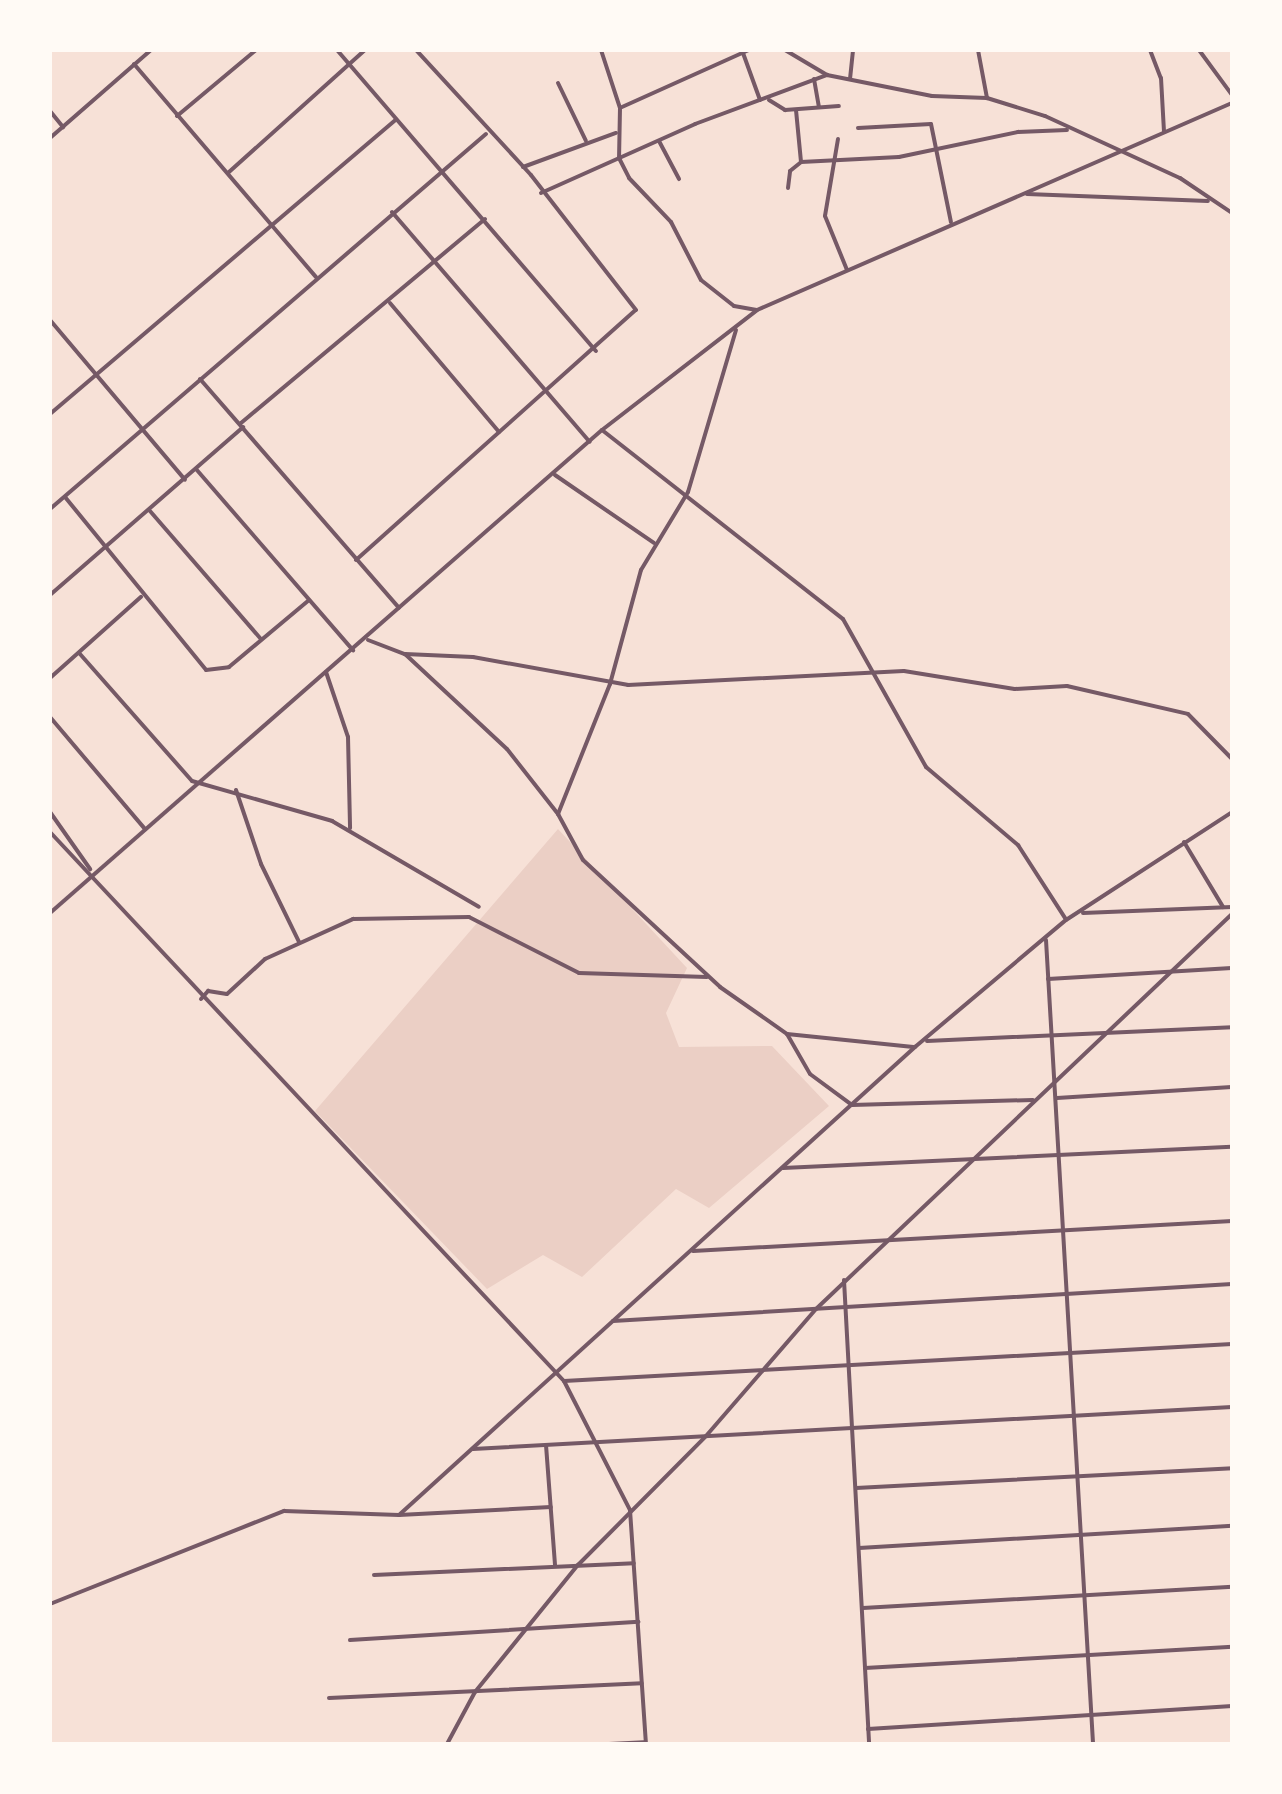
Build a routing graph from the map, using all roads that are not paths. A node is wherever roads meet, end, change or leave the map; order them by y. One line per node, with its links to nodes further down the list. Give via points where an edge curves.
1 (151, 50): 15 (street)
2 (256, 50): 30 (street)
3 (338, 50): 14 (street)
4 (365, 50): 14 (street)
5 (416, 50): 37 (street)
6 (601, 50): 27 (street)
7 (750, 50): 13 (street)
8 (785, 50): 16 (street)
9 (853, 50): 18 (street)
10 (978, 50): 21 (street)
11 (1150, 50): 36 (street, via 1160,78)
12 (1199, 50): 20 (street)
13 (743, 54): 23 (street); 27 (street)
14 (348, 63): 31 (street); 49 (street)
15 (134, 64): 30 (street); 32 (street)
16 (827, 75): 17 (street); 18 (street)
17 (814, 79): 22 (street); 26 (street)
18 (850, 80): 21 (street, via 932,96)
19 (558, 83): 41 (street)
20 (1232, 95)
21 (987, 98): 34 (street)
22 (769, 100): 23 (street); 28 (street)
23 (762, 102): 40 (street)
24 (1232, 103): 36 (street)
25 (839, 106): 26 (street)
26 (819, 107): 28 (street)
27 (620, 108): 35 (street)
28 (796, 110): 46 (street)
29 (50, 112): 32 (street)
30 (177, 116): 49 (street)
31 (396, 120): 48 (street); 59 (street)
32 (62, 127): 38 (street)
33 (858, 128): 43 (street, via 930,124)
34 (1066, 130): 42 (street); 43 (street, via 1018,132)
35 (616, 132): 41 (street); 45 (street)
36 (1164, 132): 42 (street)
37 (487, 133): 47 (street); 48 (street)
38 (50, 138)
39 (838, 140): 44 (street)
40 (660, 141): 45 (street); 50 (street)
41 (587, 142): 47 (street)
42 (1120, 151): 53 (street); 54 (street, via 1180,178)
43 (937, 152): 44 (street); 58 (street)
44 (835, 157): 46 (street); 61 (street, via 826,216)
45 (619, 158): 52 (street); 64 (street, via 636,187 672,222 701,280 734,306)
46 (801, 162): 51 (street, via 790,171)
47 (521, 168): 52 (street)
48 (442, 169): 55 (street); 57 (street)
49 (229, 172): 59 (street)
50 (680, 179)
51 (788, 188)
52 (541, 193): 67 (street, via 636,310)
53 (1024, 194): 54 (street); 58 (street)
54 (1208, 201): 56 (street)
55 (392, 212): 60 (street); 62 (street)
56 (1232, 213)
57 (485, 219): 60 (street); 67 (street)
58 (951, 222): 61 (street)
59 (268, 224): 62 (street); 68 (street)
60 (436, 262): 63 (street); 70 (street)
61 (847, 270): 64 (street)
62 (317, 278): 69 (street)
63 (390, 302): 72 (street); 74 (street)
64 (757, 310): 66 (street)
65 (50, 320): 68 (street)
66 (736, 330): 73 (street); 80 (street)
67 (596, 350): 70 (street)
68 (94, 376): 71 (street); 75 (street)
69 (200, 379): 72 (street); 75 (street)
70 (546, 392): 74 (street); 76 (street)
71 (50, 414)
72 (242, 425): 77 (street); 86 (street)
73 (602, 430): 76 (street); 80 (street)
74 (499, 432): 86 (street)
75 (141, 433): 79 (street); 81 (street)
76 (590, 442): 78 (street)
77 (196, 469): 79 (street); 89 (street)
78 (554, 475): 84 (street); 90 (street)
79 (185, 480): 83 (street)
80 (688, 492): 84 (street); 97 (street, via 842,618)
81 (64, 497): 82 (street); 85 (street)
82 (50, 509)
83 (150, 511): 85 (street); 91 (street)
84 (654, 543): 99 (street)
85 (102, 549): 87 (street); 88 (street)
86 (356, 560): 90 (street)
87 (50, 595)
88 (141, 597): 91 (street, via 196,662 213,672); 94 (street)
89 (309, 600): 91 (street); 93 (street)
90 (399, 608): 92 (street)
91 (261, 639)
92 (366, 639): 93 (street); 95 (street)
93 (353, 650): 96 (street)
94 (80, 654): 98 (street); 102 (street)
95 (405, 654): 99 (street, via 473,657); 106 (street, via 508,749)
96 (326, 672): 102 (street); 108 (street, via 348,737)
97 (878, 674): 99 (street); 101 (street, via 930,672 1015,689 1108,691 1188,714); 118 (street, via 926,768 1018,845)
98 (50, 678)
99 (610, 684): 106 (street)
100 (50, 717): 107 (street)
101 (1232, 760)
102 (198, 784): 103 (street); 107 (street)
103 (236, 790): 108 (street); 120 (street, via 261,864)
104 (50, 812): 111 (street, via 81,847)
105 (1232, 812): 110 (street)
106 (558, 814): 123 (street, via 583,860)
107 (145, 828): 111 (street)
108 (350, 830): 113 (street)
109 (50, 832): 111 (street)
110 (1184, 842): 114 (street); 116 (street)
111 (92, 873): 115 (street); 125 (street)
112 (1232, 906): 114 (street)
113 (479, 907)
114 (1223, 907): 116 (street)
115 (50, 913)
116 (1084, 913): 118 (street)
117 (1232, 914): 122 (street)
118 (1066, 920): 119 (street)
119 (1046, 940): 124 (street); 130 (street)
120 (300, 942): 123 (street, via 353,919 470,917 578,973); 125 (street, via 266,959 227,994 208,991)
121 (1232, 968): 122 (street)
122 (1168, 970): 124 (street); 127 (street)
123 (707, 977): 128 (street)
124 (1048, 979): 129 (street)
125 (201, 998): 154 (street)
126 (1232, 1026): 127 (street)
127 (1110, 1032): 129 (street); 132 (street)
128 (788, 1034): 131 (street); 136 (street, via 810,1074)
129 (1052, 1036): 130 (street); 132 (street)
130 (924, 1041): 131 (street)
131 (915, 1048): 136 (street)
132 (1055, 1080): 134 (street); 135 (street)
133 (1232, 1086): 134 (street)
134 (1056, 1098): 138 (street)
135 (1034, 1100): 136 (street); 139 (street)
136 (852, 1104): 140 (street)
137 (1232, 1147): 138 (street)
138 (1059, 1158): 139 (street); 142 (street)
139 (972, 1162): 140 (street); 143 (street)
140 (783, 1168): 144 (street)
141 (1232, 1221): 142 (street)
142 (1063, 1231): 143 (street); 147 (street)
143 (886, 1239): 144 (street); 145 (street)
144 (689, 1251): 150 (street)
145 (844, 1280): 148 (street); 149 (street)
146 (1232, 1284): 147 (street)
147 (1067, 1294): 148 (street); 152 (street)
148 (845, 1307): 149 (street); 153 (street)
149 (816, 1309): 150 (street); 155 (street)
150 (612, 1321): 154 (street)
151 (1232, 1344): 152 (street)
152 (1071, 1354): 153 (street); 158 (street)
153 (847, 1366): 155 (street); 159 (street)
154 (554, 1370): 156 (street); 163 (street)
155 (760, 1373): 156 (street); 160 (street)
156 (564, 1381): 161 (street)
157 (1232, 1407): 158 (street)
158 (1075, 1417): 159 (street); 165 (street)
159 (852, 1427): 160 (street); 166 (street)
160 (706, 1436): 161 (street); 168 (street)
161 (599, 1442): 162 (street); 168 (street)
162 (546, 1445): 163 (street); 167 (street)
163 (473, 1449): 169 (street)
164 (1232, 1468): 165 (street)
165 (1078, 1478): 166 (street); 171 (street)
166 (856, 1488): 172 (street)
167 (551, 1508): 169 (street); 174 (street)
168 (630, 1510): 173 (street); 175 (street)
169 (399, 1515): 179 (street, via 284,1511)
170 (1232, 1526): 171 (street)
171 (1082, 1536): 172 (street); 178 (street)
172 (859, 1548): 180 (street)
173 (635, 1564): 175 (street); 181 (street)
174 (555, 1566): 175 (street); 176 (street)
175 (578, 1566): 182 (street)
176 (374, 1575)
177 (1232, 1587): 178 (street)
178 (1085, 1596): 180 (street); 185 (street)
179 (50, 1604)
180 (862, 1608): 186 (street)
181 (638, 1622): 182 (street); 187 (street)
182 (527, 1629): 183 (street); 188 (street)
183 (350, 1640)
184 (1232, 1646): 185 (street)
185 (1089, 1656): 186 (street); 191 (street)
186 (865, 1668): 192 (street)
187 (642, 1683): 188 (street); 193 (street)
188 (475, 1692): 189 (street); 194 (street)
189 (329, 1698)
190 (1232, 1706): 191 (street)
191 (1092, 1714): 192 (street); 197 (street)
192 (868, 1729): 196 (street)
193 (646, 1743): 195 (street)
194 (447, 1744)
195 (609, 1744)
196 (869, 1744)
197 (1094, 1744)

